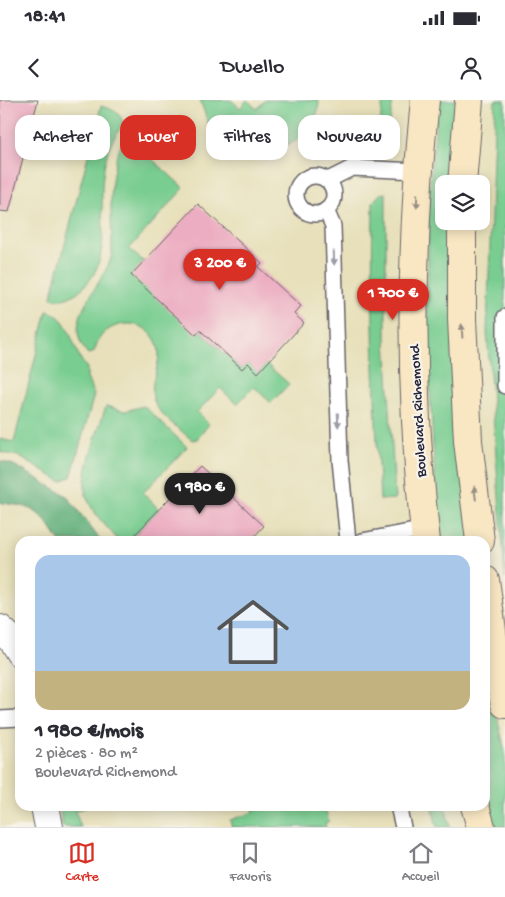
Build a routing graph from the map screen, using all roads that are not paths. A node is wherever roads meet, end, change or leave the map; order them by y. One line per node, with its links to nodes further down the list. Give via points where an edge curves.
1 (425, 100): 3 (main road, Boulevard Richemond)
2 (469, 100): 4 (main road)
3 (418, 171): 5 (lane, via 352,168); 10 (main road, Boulevard Richemond, one-way to 10, via 413,360)
4 (463, 175)
5 (328, 180): 6 (lane, via 334,196); 6 (lane, via 317,176 304,179 296,195 300,206 309,213)
6 (326, 210): 11 (lane, one-way to 11, via 333,226 340,460)
7 (462, 230): 12 (main road, one-way to 7, via 468,441 462,318)
8 (505, 317): 9 (lane)
9 (505, 386)
10 (425, 535)
11 (348, 536)
12 (479, 536)
13 (490, 616): 16 (main road)
14 (0, 629): 15 (street)
15 (15, 645)
16 (505, 704)
17 (15, 718): 18 (lane)
18 (0, 719)
19 (47, 811): 22 (street)
20 (399, 811): 23 (lane)
21 (476, 811): 24 (main road)
22 (49, 827)
23 (403, 827)
24 (480, 827)

